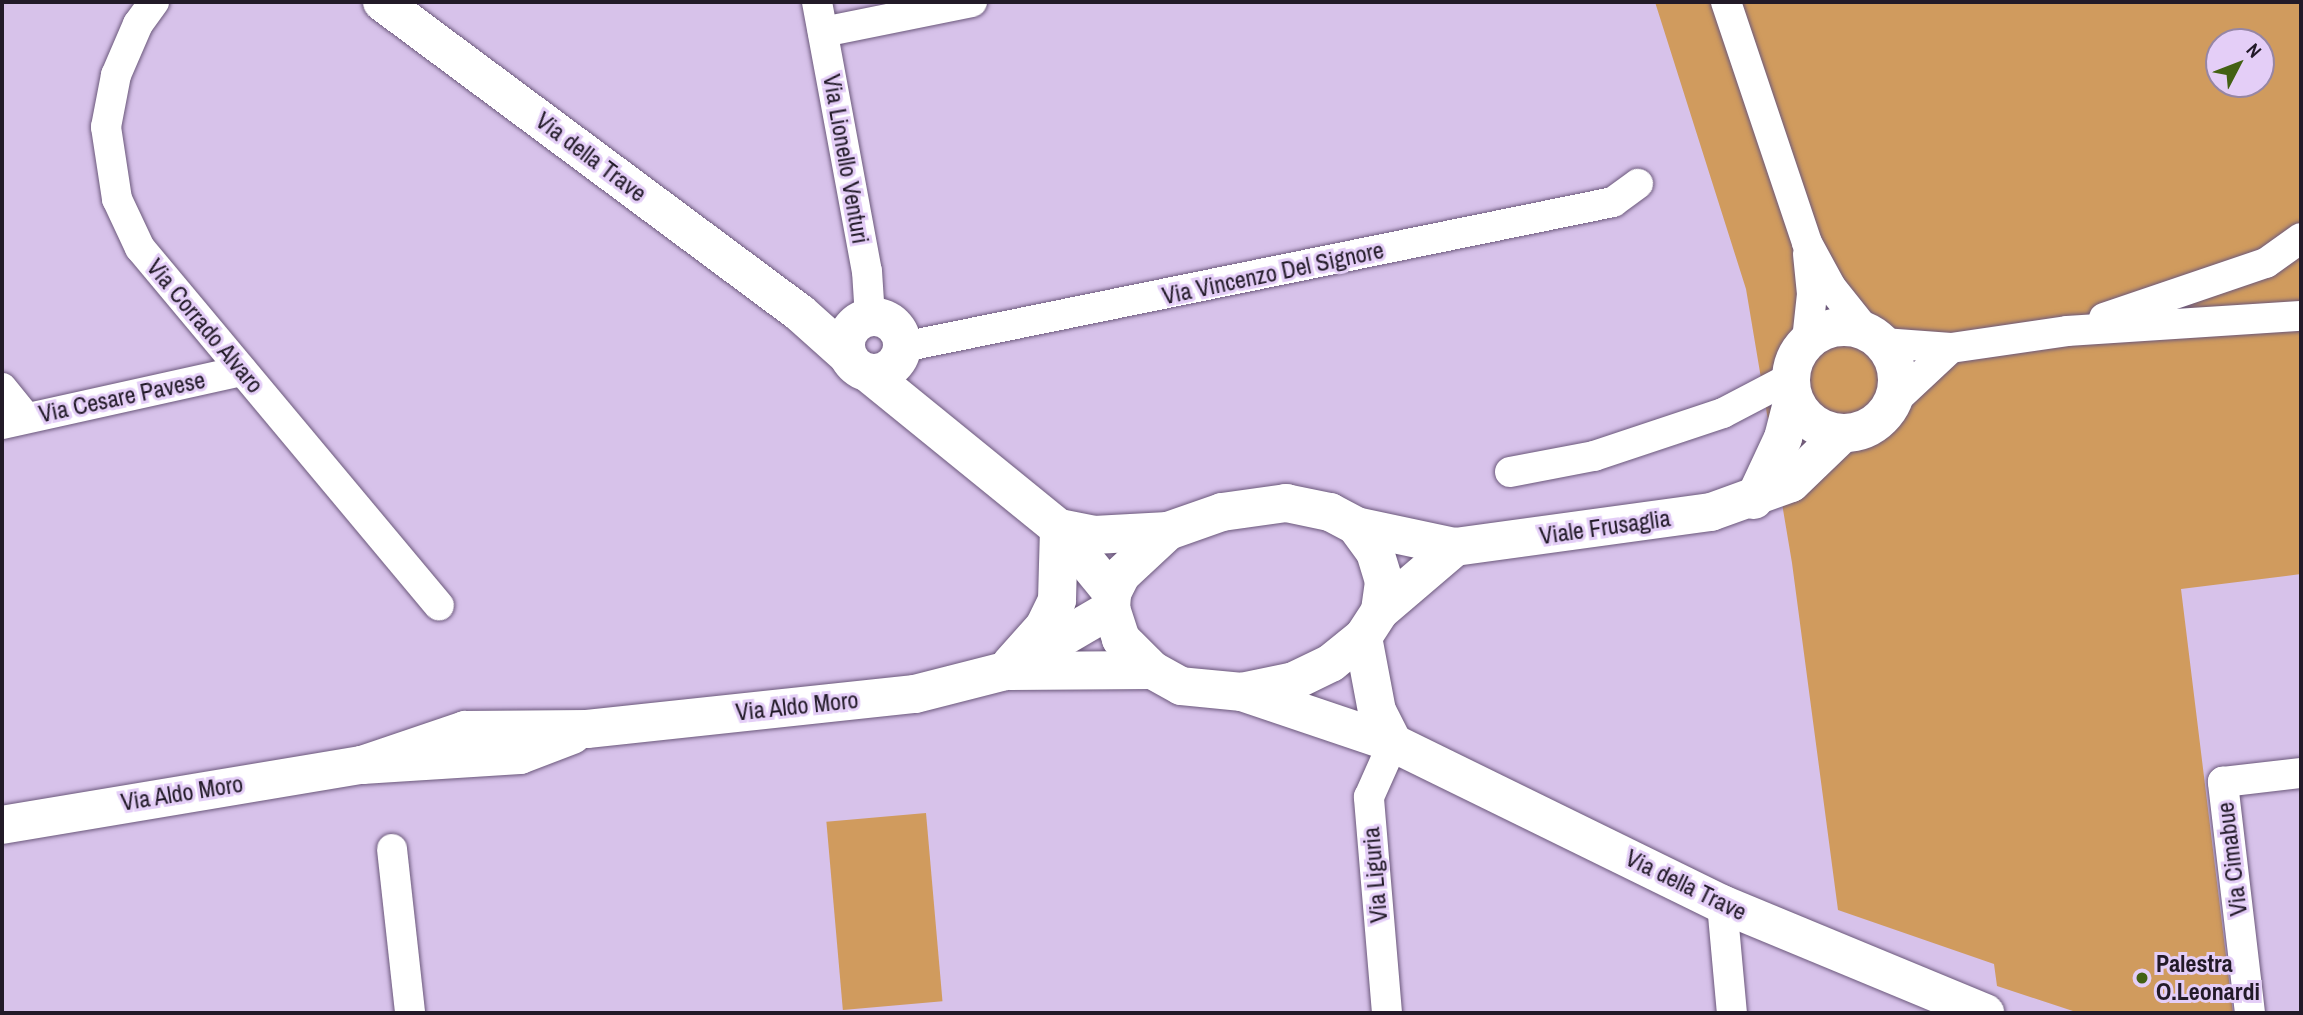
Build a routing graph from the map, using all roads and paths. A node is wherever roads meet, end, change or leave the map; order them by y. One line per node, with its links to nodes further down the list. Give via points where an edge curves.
1 (153, 2): 16 (street, Via Corrado Alvaro, via 116,75 106,127 109,170 140,248)
2 (382, 2): 14 (main road, Via della Trave, via 800,313)
3 (817, 2): 6 (street, Via Lionello Venturi)
4 (972, 2): 6 (street)
5 (1726, 2): 9 (street)
6 (823, 32): 14 (street, Via Lionello Venturi, via 867,271)
7 (1637, 184): 14 (street, Via Vincenzo Del Signore, via 1613,202)
8 (2301, 238): 11 (street, via 2266,263)
9 (1807, 243): 12 (street, via 1831,287); 13 (street, via 1812,294)
10 (2301, 316): 11 (street)
11 (2067, 331): 15 (street)
12 (1874, 337): 13 (main road, via 1845,326 1825,329); 15 (street); 19 (main road, via 1894,361 1897,382)
13 (1807, 340): 18 (main road, via 1794,358)
14 (875, 345): 25 (main road, Via della Trave, via 937,425)
15 (1951, 348): 19 (street, Viale Frusaglia)
16 (242, 371): 20 (street, Via Cesare Pavese); 29 (street, Via Corrado Alvaro)
17 (2, 388): 20 (street)
18 (1791, 388): 21 (main road, via 1804,417 1822,429); 22 (street, via 1594,456); 23 (main road, via 1783,438)
19 (1893, 402): 21 (main road, Viale Frusaglia, via 1871,425)
20 (14, 421)
21 (1842, 434): 23 (main road, Viale Frusaglia, via 1791,483)
22 (1510, 472)
23 (1754, 500): 27 (main road, Viale Frusaglia, via 1711,512)
24 (1356, 526): 26 (main road, via 1330,512 1286,503 1222,512); 27 (main road, Viale Frusaglia); 30 (main road, via 1375,552 1384,582)
25 (1059, 528): 26 (main road, via 1105,535); 28 (main road, Via della Trave); 32 (main road, via 1057,600 1044,627)
26 (1168, 531): 28 (main road, via 1121,575)
27 (1455, 547): 30 (main road)
28 (1112, 601): 31 (main road, Via della Trave, via 1122,639); 32 (main road, Via Aldo Moro)
29 (439, 604)
30 (1371, 624): 33 (main road, Via della Trave, via 1331,663 1294,681); 34 (main road, via 1377,711)
31 (1152, 670): 32 (main road, Via Aldo Moro); 33 (main road, Via della Trave, via 1181,687)
32 (1004, 671): 36 (main road, Via Aldo Moro, via 915,694 587,729 465,730 362,765)
33 (1242, 692): 34 (main road, Via della Trave)
34 (1393, 743): 38 (main road, Via della Trave); 40 (street, Via Liguria, via 1369,797)
35 (2301, 773): 43 (street, Via Cimabue, via 2223,782)
36 (2, 825)
37 (392, 849): 39 (street)
38 (1722, 904): 41 (street); 42 (main road, Via della Trave)
39 (410, 1013)
40 (1387, 1013)
41 (1731, 1013)
42 (1985, 1013)
43 (2250, 1013)

